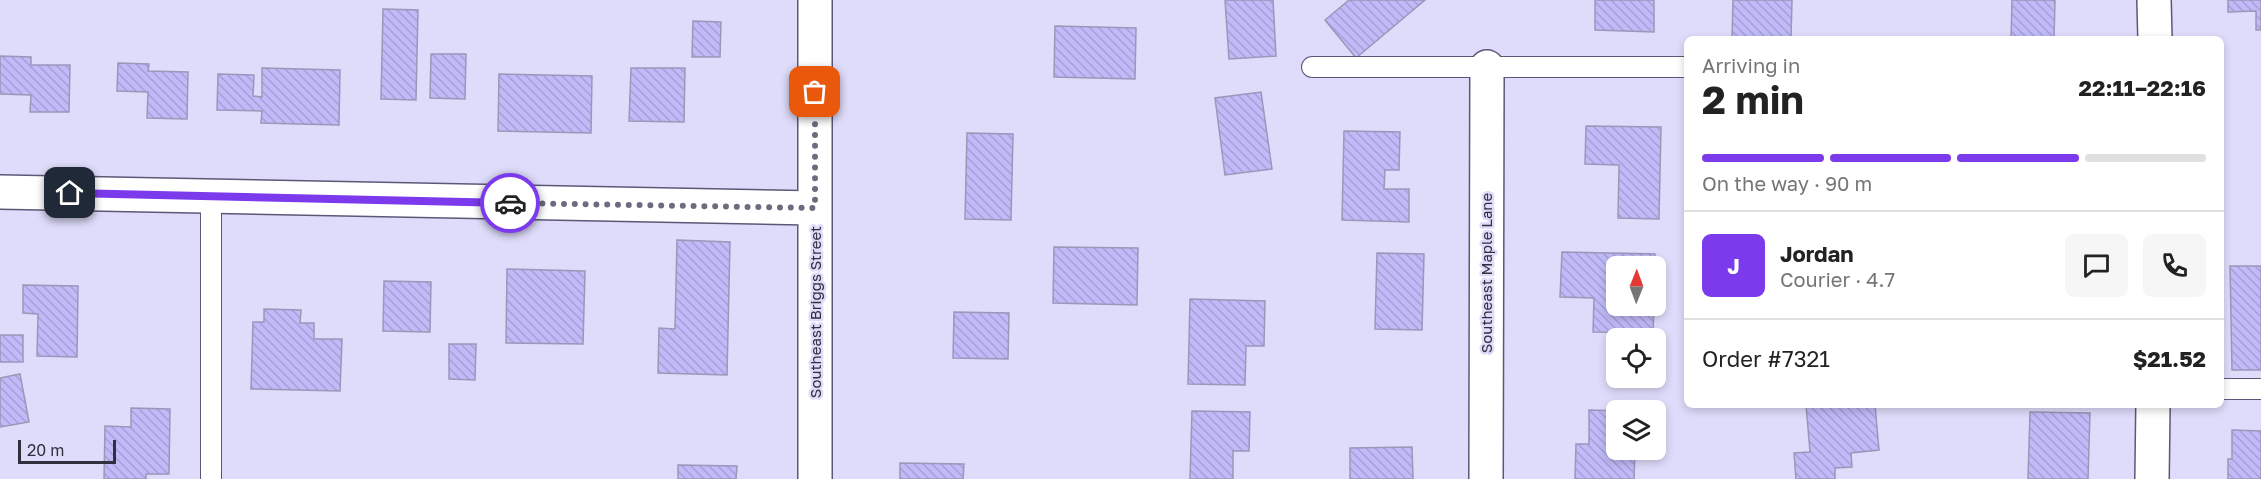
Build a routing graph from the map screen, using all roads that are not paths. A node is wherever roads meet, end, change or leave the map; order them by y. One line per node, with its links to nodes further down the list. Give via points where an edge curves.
1 (815, 0): 9 (street, Southeast Briggs Street)
2 (2154, 0): 3 (street)
3 (2155, 36)
4 (1312, 67): 5 (lane)
5 (1487, 67): 6 (lane); 15 (street, Southeast Maple Lane)
6 (1684, 67)
7 (0, 192): 8 (street)
8 (212, 194): 9 (street, via 283,199); 13 (lane)
9 (815, 208): 14 (street, Southeast Briggs Street)
10 (2261, 388): 11 (lane)
11 (2224, 389)
12 (2153, 408): 16 (street)
13 (211, 479)
14 (814, 479)
15 (1486, 479)
16 (2152, 479)

